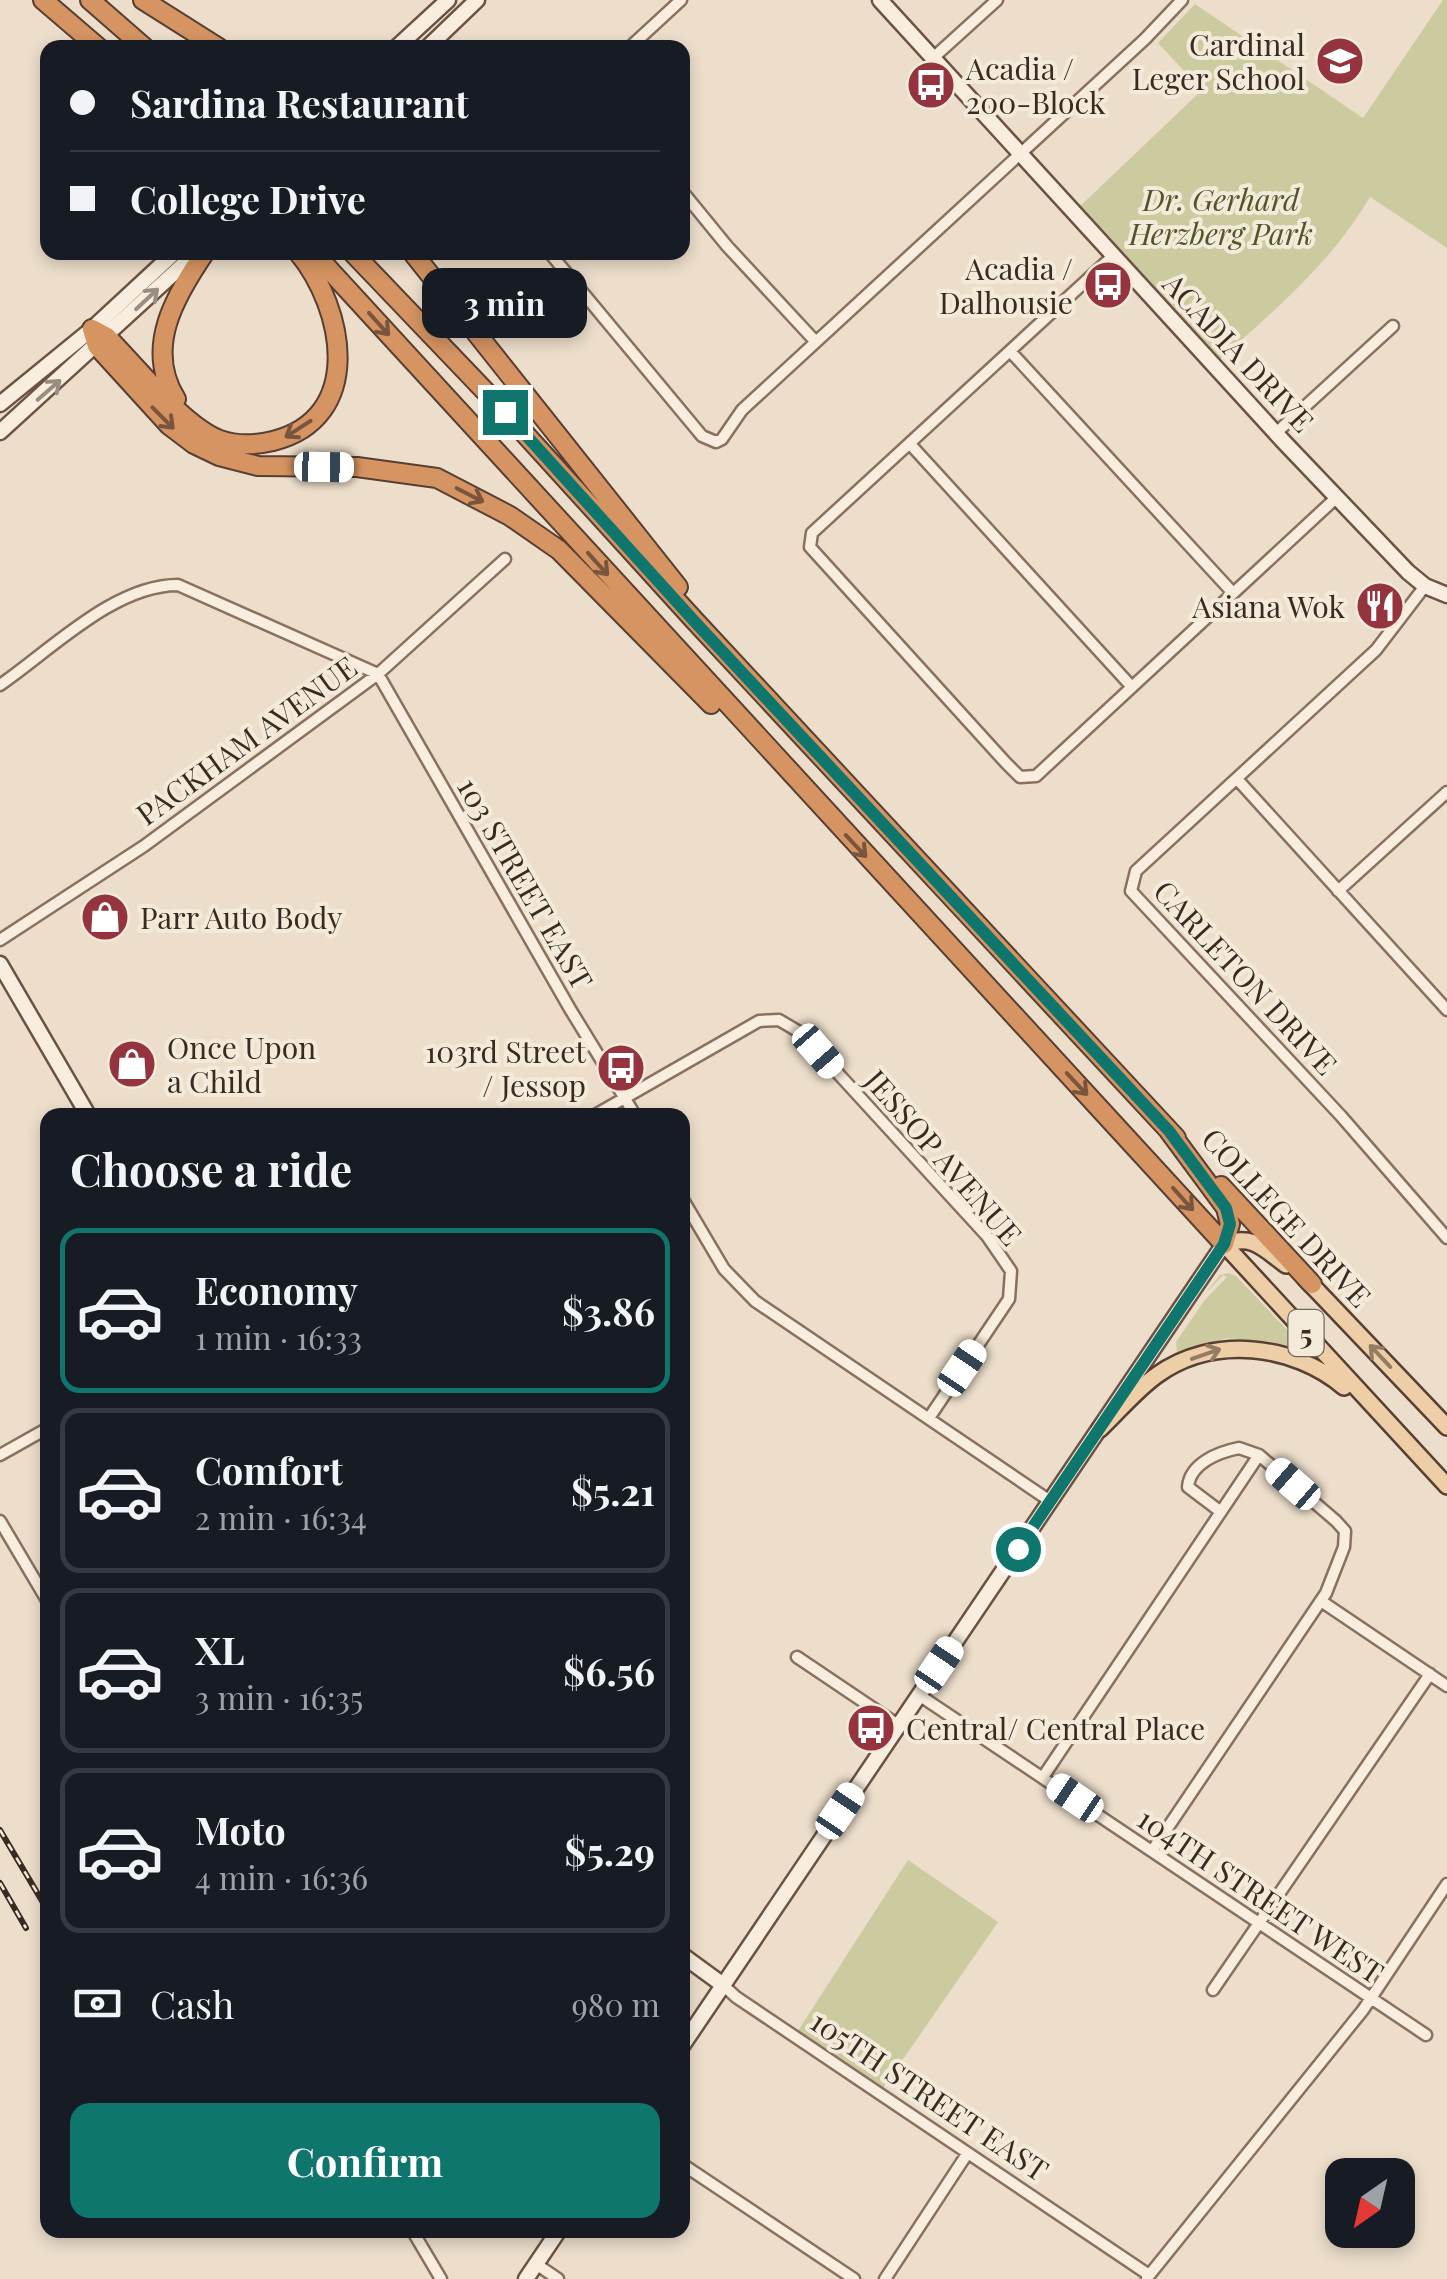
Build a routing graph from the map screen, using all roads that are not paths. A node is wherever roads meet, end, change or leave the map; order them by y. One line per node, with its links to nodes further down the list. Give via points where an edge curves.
1 (43, 0): 10 (highway)
2 (90, 0): 11 (highway)
3 (143, 0): 12 (highway)
4 (448, 0): 13 (main road)
5 (478, 0): 14 (main road)
6 (680, 0): 15 (street)
7 (880, 0): 16 (main road, ACADIA DRIVE)
8 (997, 0): 16 (street)
9 (1182, 0): 17 (street)
10 (90, 40)
11 (136, 40)
12 (208, 40)
13 (405, 40)
14 (436, 40)
15 (638, 40)
16 (934, 58): 17 (main road, ACADIA DRIVE)
17 (1019, 153): 19 (main road, ACADIA DRIVE); 30 (street)
18 (690, 201): 30 (street)
19 (1113, 256): 31 (street); 35 (main road, ACADIA DRIVE)
20 (168, 260): 29 (main road)
21 (191, 260): 29 (main road, one-way to 21)
22 (197, 260): 33 (highway, via 168,318 162,347 166,383)
23 (303, 260): 33 (highway, one-way to 33, via 329,301 339,341 330,399 306,427 255,445 220,440)
24 (319, 260): 46 (highway, 5, one-way to 46)
25 (360, 260): 44 (highway, COLLEGE DRIVE / 5)
26 (418, 260): 44 (highway)
27 (557, 260): 30 (street, via 712,443)
28 (1392, 326): 35 (street)
29 (98, 337): 32 (main road); 33 (highway); 34 (main road, one-way to 29); 46 (highway, one-way to 46, via 170,426 218,456 258,466 357,467 437,478 510,516 559,550 763,756)
30 (815, 341)
31 (1010, 351): 36 (street); 40 (street)
32 (0, 404)
33 (185, 417)
34 (0, 432)
35 (1276, 433): 37 (main road, ACADIA DRIVE)
36 (910, 444): 45 (street); 45 (street, via 812,533 810,547 1006,762 1020,776 1036,776)
37 (1337, 497): 39 (main road, ACADIA DRIVE); 40 (street)
38 (505, 559): 42 (street, PACKHAM AVENUE)
39 (1425, 586): 41 (main road, ACADIA DRIVE); 47 (street, CARLETON DRIVE, via 1376,650)
40 (1233, 593): 45 (street)
41 (1447, 595)
42 (378, 674): 43 (street, via 178,585 162,585 124,596); 50 (street, PACKHAM AVENUE, via 144,846); 53 (street, 103 STREET EAST)
43 (0, 685)
44 (756, 685): 57 (highway, COLLEGE DRIVE / 5)
45 (1132, 686)
46 (790, 774): 60 (highway, 5, one-way to 60)
47 (1238, 779): 49 (street); 59 (street, CARLETON DRIVE, via 1136,871 1131,890)
48 (1447, 792): 49 (street)
49 (1338, 891): 52 (street)
50 (0, 940)
51 (0, 964): 54 (main road)
52 (1447, 1010)
53 (625, 1098): 55 (street, JESSOP AVENUE); 56 (street, 103 STREET EAST); 62 (street, JESSOP AVENUE, via 759,1021 779,1020 801,1033 987,1236 1011,1271 1008,1300)
54 (84, 1108)
55 (608, 1108)
56 (631, 1108)
57 (1169, 1131): 60 (highway, via 1226,1208); 61 (highway, COLLEGE DRIVE / 5)
58 (690, 1212): 62 (street, via 724,1269 755,1302)
59 (1447, 1238)
60 (1224, 1244): 61 (main road, via 1241,1238 1256,1243); 63 (main road, 5); 65 (main road)
61 (1312, 1284): 64 (main road, COLLEGE DRIVE / 5, one-way to 61)
62 (928, 1418): 70 (street)
63 (1388, 1423): 65 (main road, one-way to 63, via 1158,1374 1217,1348 1286,1354 1330,1375); 69 (main road, 5)
64 (1447, 1428)
65 (1100, 1429): 70 (main road)
66 (40, 1432): 67 (street)
67 (0, 1455)
68 (1260, 1455): 71 (street); 71 (street, via 1228,1450 1192,1473 1188,1486); 74 (street, via 1344,1531)
69 (1447, 1486)
70 (1050, 1501): 78 (main road)
71 (1222, 1512): 80 (street)
72 (0, 1520): 73 (street)
73 (40, 1588)
74 (1322, 1601): 76 (street); 81 (street)
75 (796, 1656): 79 (street)
76 (1430, 1674): 77 (street); 83 (street)
77 (1447, 1686)
78 (919, 1694): 79 (main road); 80 (street, 104TH STREET WEST)
79 (898, 1725): 85 (main road)
80 (1043, 1777): 81 (street, 104TH STREET WEST)
81 (1152, 1851): 83 (street, 104TH STREET WEST)
82 (1447, 1884): 87 (street)
83 (1260, 1926): 86 (street); 87 (street, 104TH STREET WEST)
84 (690, 1962): 85 (main road, 105TH STREET EAST)
85 (723, 1985): 88 (main road); 90 (street, 105TH STREET EAST)
86 (1213, 1990)
87 (1370, 1999): 89 (street, 104TH STREET WEST); 95 (street)
88 (690, 2034)
89 (1426, 2036)
90 (967, 2154): 95 (street, 105TH STREET EAST); 100 (street)
91 (690, 2169): 99 (street)
92 (417, 2238): 96 (street)
93 (554, 2238): 94 (main road)
94 (536, 2264): 97 (main road); 98 (street)
95 (1148, 2277)
96 (440, 2279)
97 (526, 2279)
98 (558, 2279)
99 (854, 2279)
100 (885, 2279)

